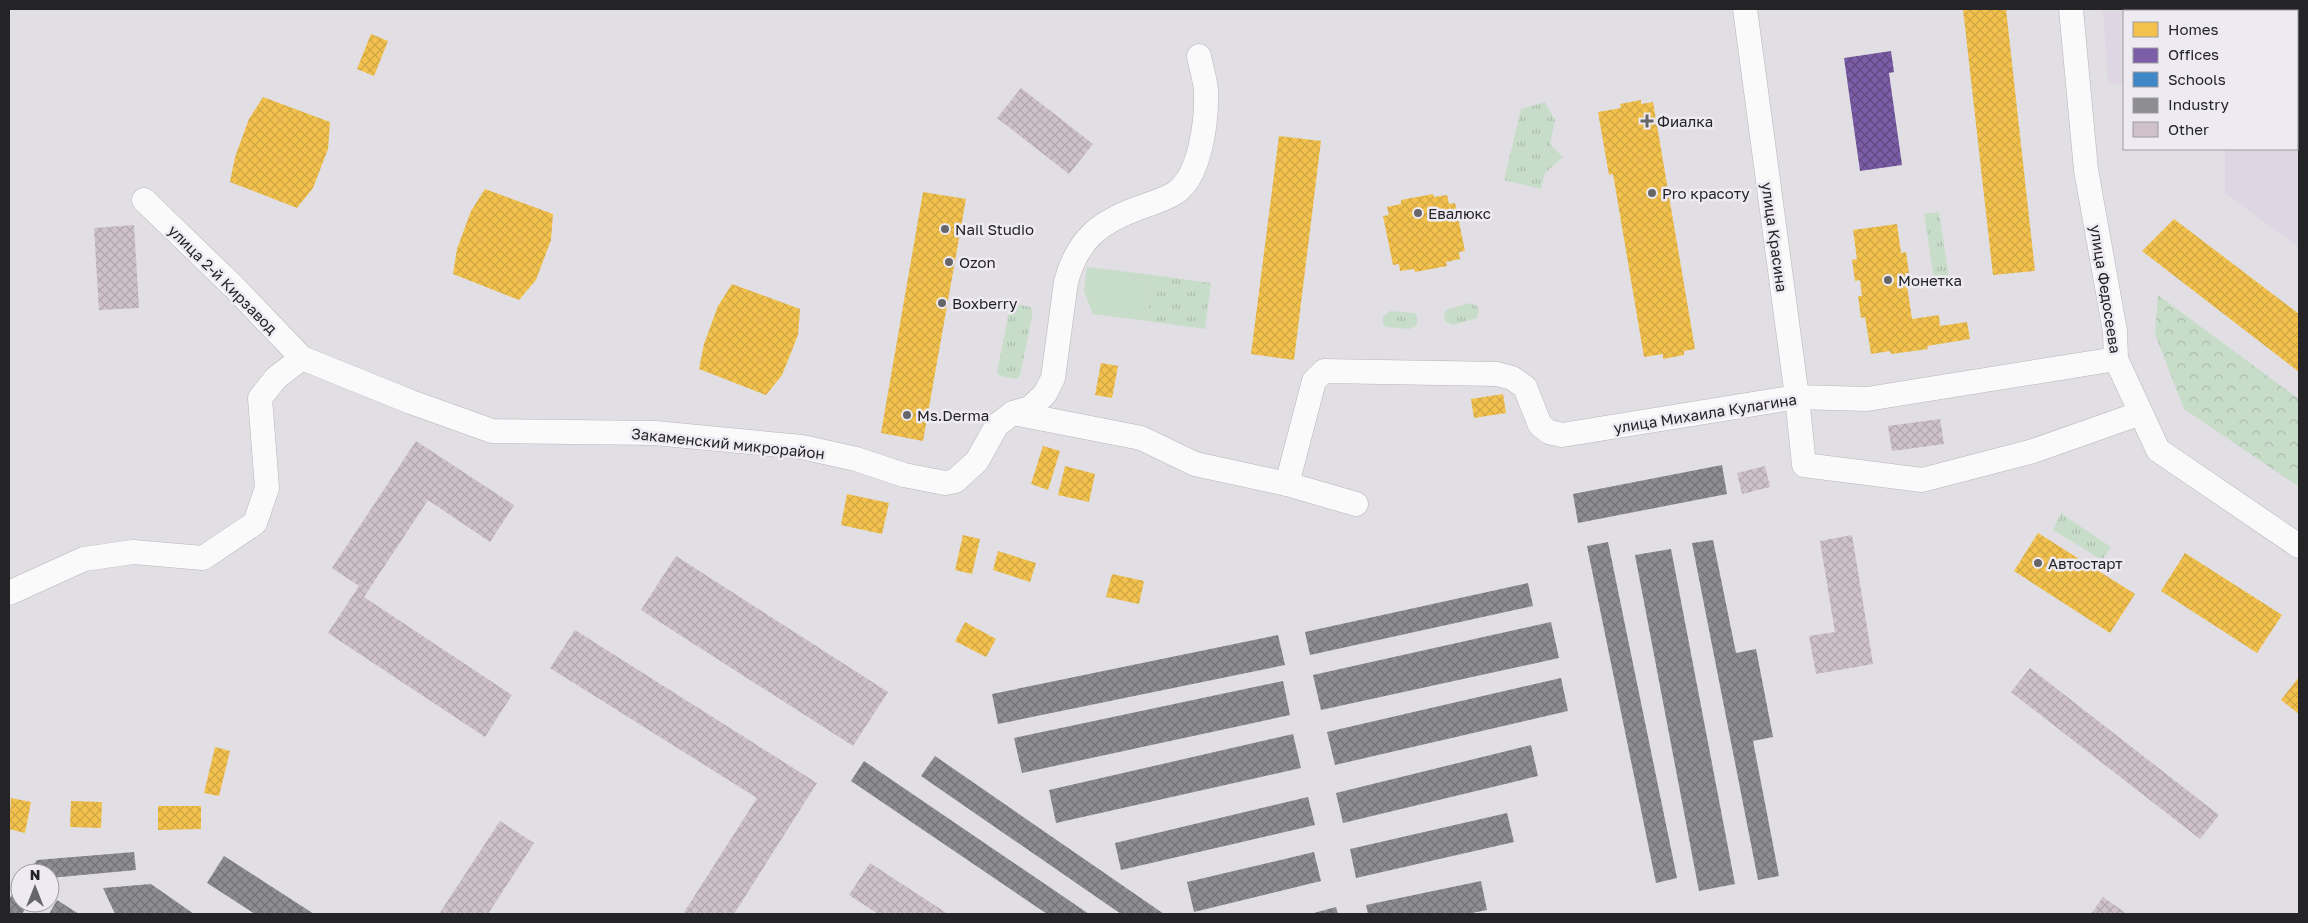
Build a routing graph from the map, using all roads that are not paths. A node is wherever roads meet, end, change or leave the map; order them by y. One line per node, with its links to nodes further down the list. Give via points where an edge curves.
1 (1745, 9): 7 (street, улица Красина)
2 (2071, 9): 6 (street, улица Федосеева, via 2086,170 2115,332)
3 (1199, 56): 8 (street, Закаменский микрорайон, via 1206,89 1204,119 1200,150 1186,184 1175,193 1101,225 1077,252 1066,282 1053,378 1045,394 1030,408)
4 (144, 200): 5 (street, улица 2-й Кирзавод)
5 (302, 358): 8 (street, Закаменский микрорайон, via 492,431 656,433 802,447 945,483 966,473 998,425); 13 (street, via 276,378 260,398 267,488 255,523 203,558 133,552 84,559)
6 (2116, 359): 7 (street, улица Михаила Кулагина, via 1867,399); 9 (street, улица Федосеева)
7 (1797, 397): 9 (street, улица Красина, via 1804,465 1922,480 2033,451); 10 (street, улица Михаила Кулагина, via 1562,435 1549,432 1540,425 1525,388 1512,378 1496,374 1324,371 1314,381)
8 (1013, 413): 10 (street, via 1141,438 1195,464)
9 (2141, 413): 12 (street, улица Федосеева, via 2158,450)
10 (1287, 484): 11 (street)
11 (1356, 504)
12 (2299, 546)
13 (9, 593)

